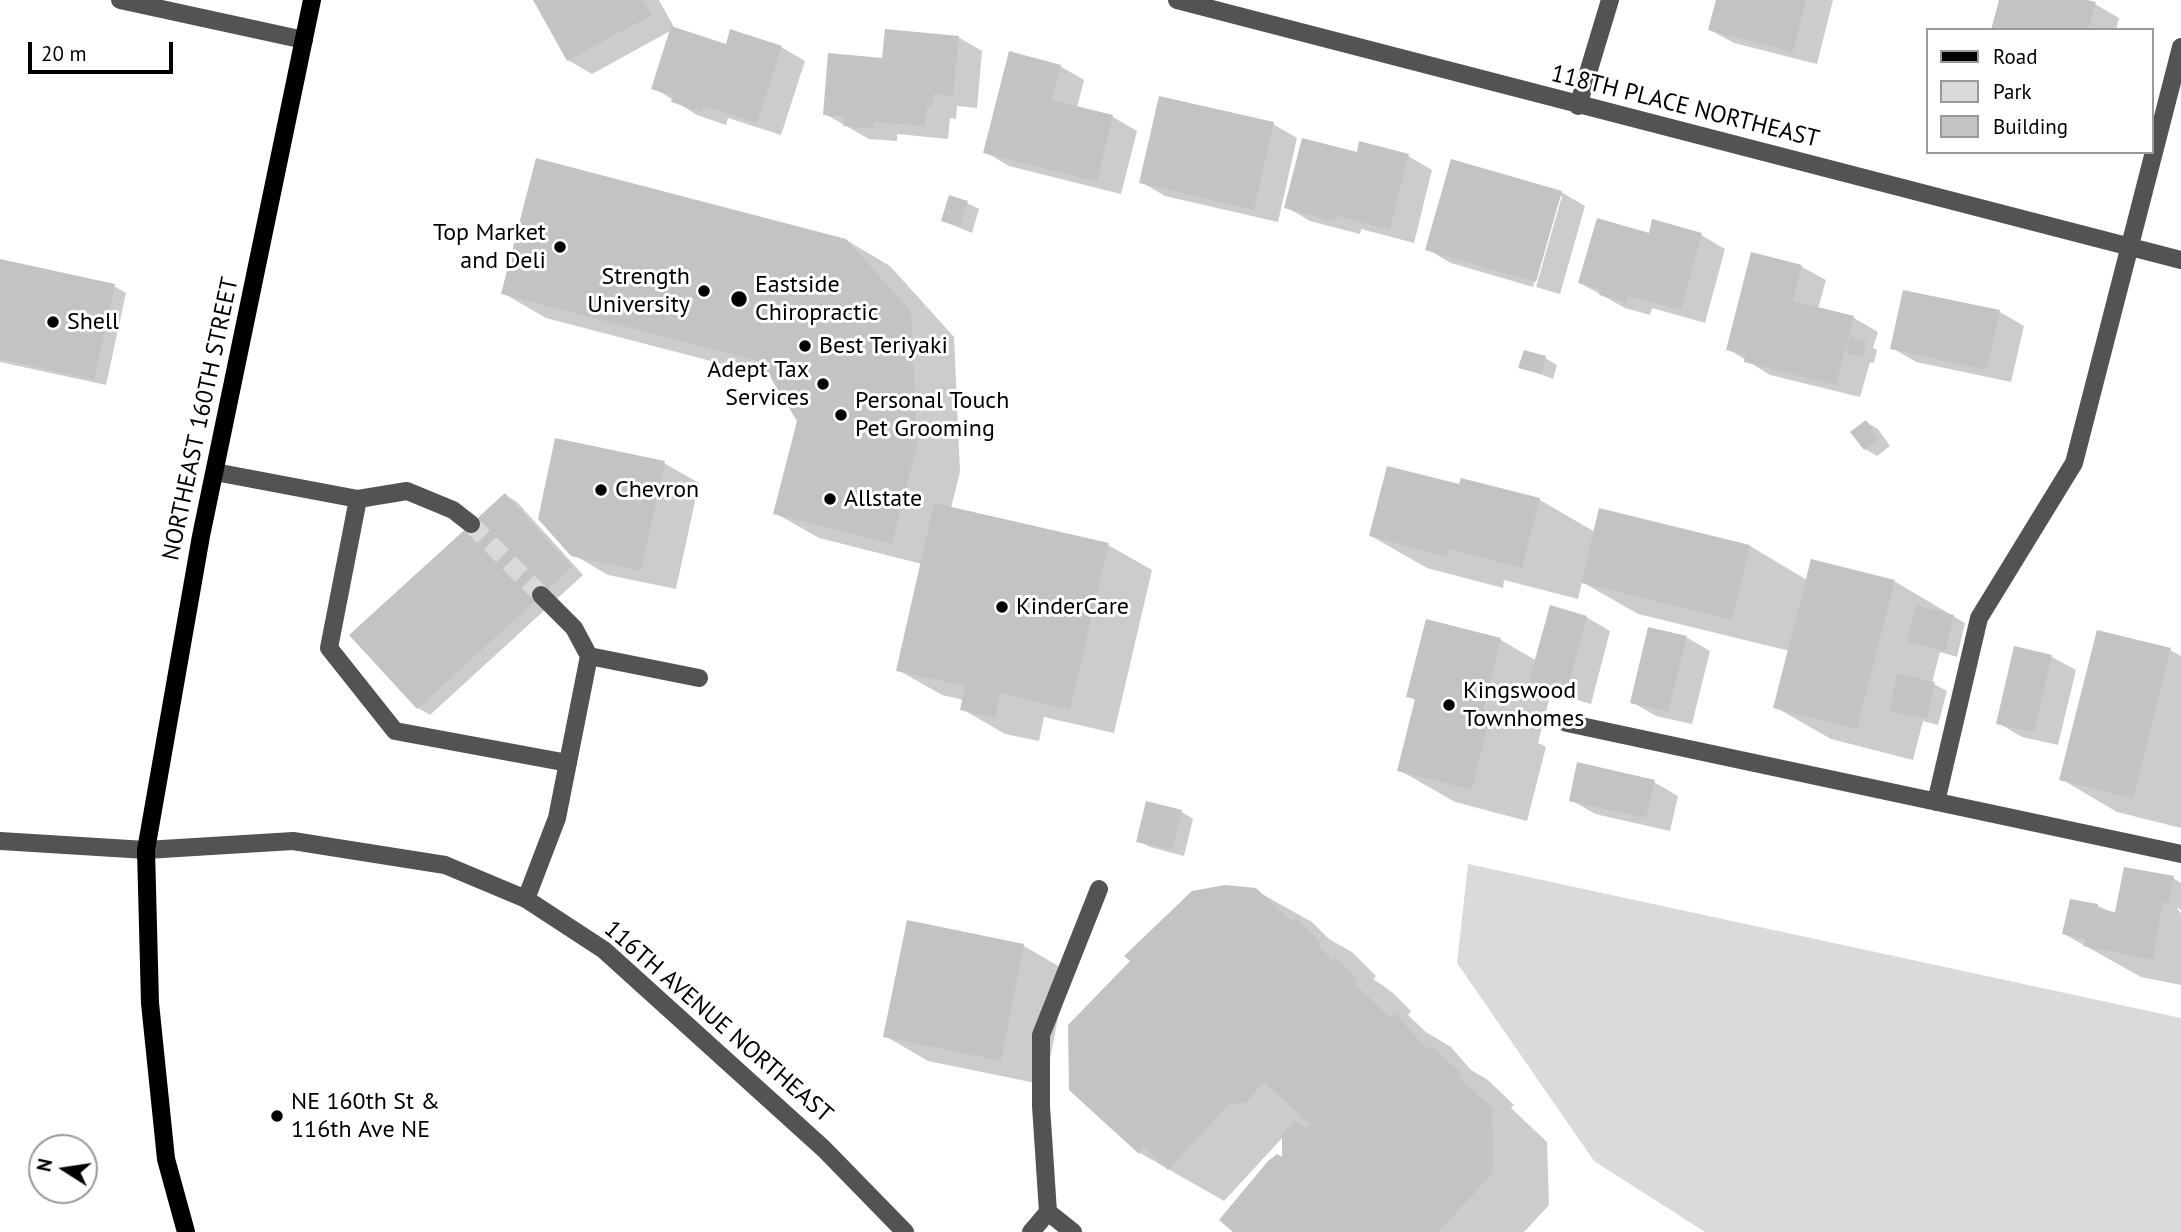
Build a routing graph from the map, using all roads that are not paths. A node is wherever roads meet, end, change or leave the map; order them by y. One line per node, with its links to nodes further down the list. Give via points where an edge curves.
1 (120, 0): 5 (street)
2 (312, 0): 5 (main road, NORTHEAST 160TH STREET)
3 (1177, 0): 7 (street, 118TH PLACE NORTHEAST)
4 (1610, 0): 7 (street)
5 (304, 40): 10 (main road, NORTHEAST 160TH STREET)
6 (2181, 47): 8 (street)
7 (1578, 106): 8 (street, 118TH PLACE NORTHEAST)
8 (2130, 246): 9 (street, 118TH PLACE NORTHEAST); 18 (street, via 2074,463 1979,618)
9 (2181, 260)
10 (215, 472): 11 (street); 20 (main road, NORTHEAST 160TH STREET)
11 (358, 499): 12 (street, via 407,491 453,510); 17 (street, via 329,648 395,731)
12 (471, 524)
13 (541, 595): 14 (street, via 574,628)
14 (589, 656): 15 (street); 17 (street)
15 (699, 678)
16 (1567, 723): 18 (street)
17 (568, 764): 23 (street, via 557,818)
18 (1937, 802): 21 (street)
19 (0, 841): 20 (street, 116TH AVENUE NORTHEAST)
20 (146, 850): 23 (street, 116TH AVENUE NORTHEAST, via 293,841 445,865); 25 (main road, NORTHEAST 160TH STREET, via 150,1003 166,1159)
21 (2181, 853)
22 (1099, 889): 24 (street, via 1041,1035)
23 (526, 899): 26 (street, 116TH AVENUE NORTHEAST, via 604,950 824,1149)
24 (1048, 1212): 27 (street); 28 (street)
25 (186, 1232)
26 (905, 1232)
27 (1031, 1232)
28 (1073, 1232)

